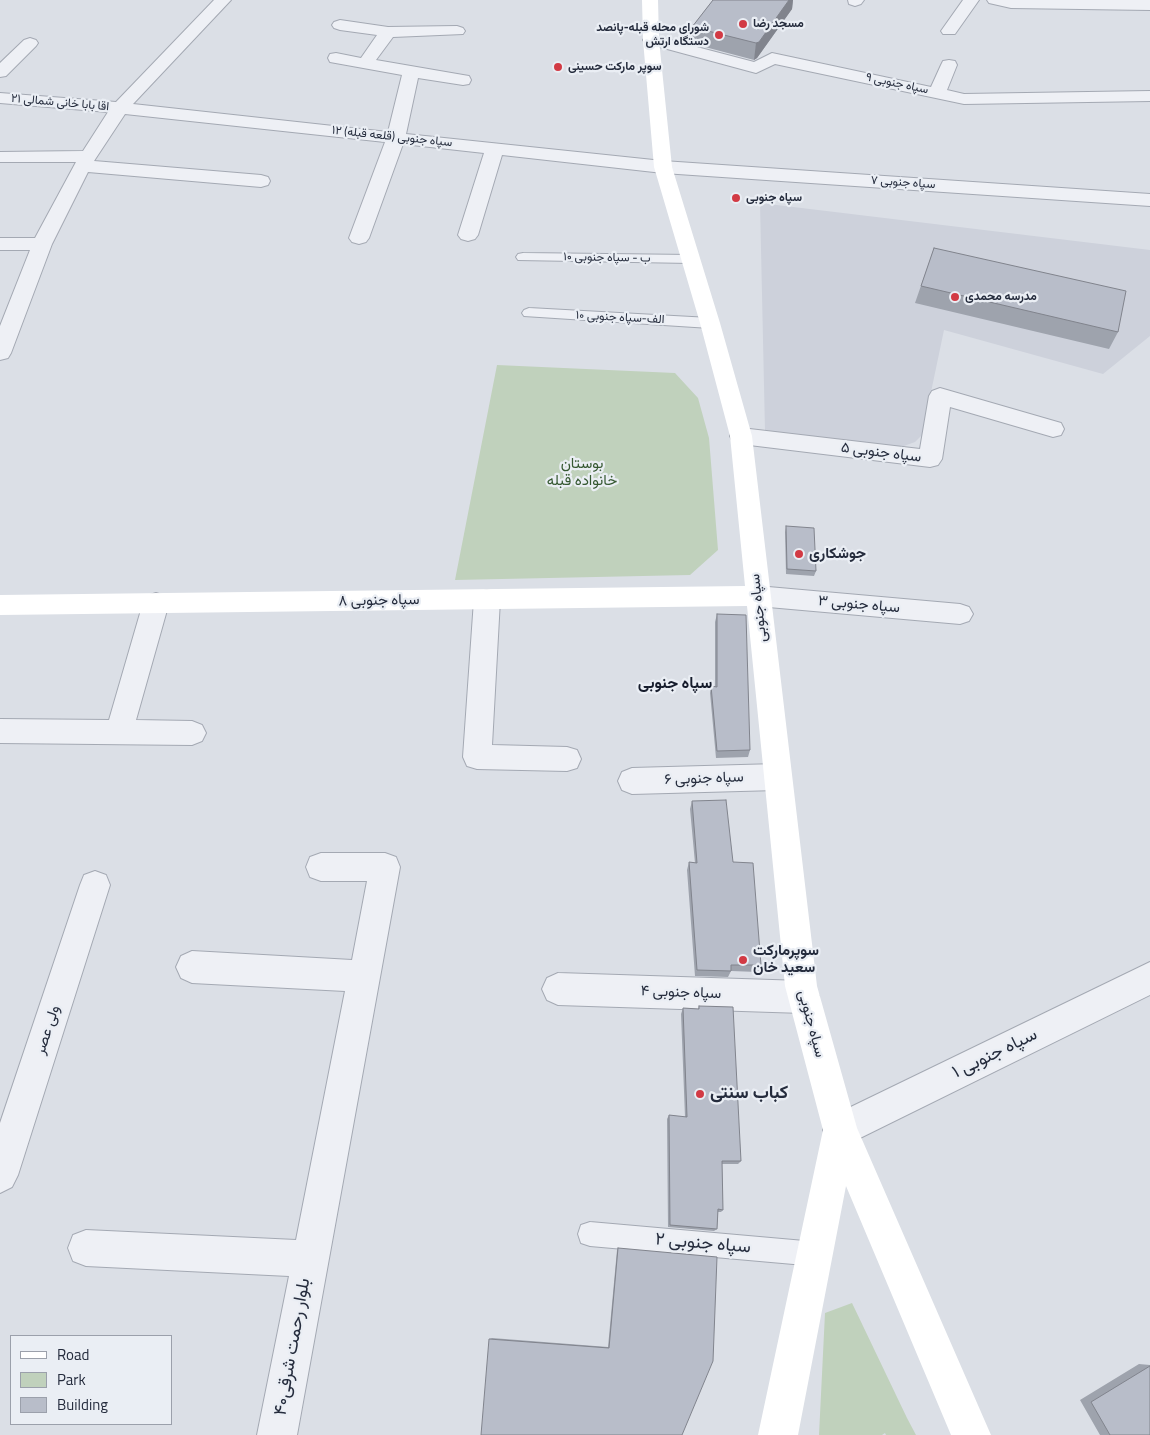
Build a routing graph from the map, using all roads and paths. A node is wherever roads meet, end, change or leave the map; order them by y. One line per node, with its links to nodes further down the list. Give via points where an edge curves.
1 (223, 0): 21 (street)
2 (650, 0): 10 (street, سپاه جنوبی)
3 (971, 0): 9 (street)
4 (995, 0): 5 (street)
5 (1150, 5)
6 (340, 25): 7 (street)
7 (392, 27): 8 (street); 13 (street)
8 (457, 31)
9 (949, 31)
10 (651, 40): 18 (street, ۹ سپاه جنوبی, via 756,68 772,58); 26 (street, سپاه جنوبی)
11 (30, 43): 15 (street)
12 (336, 58): 13 (street)
13 (366, 63): 16 (street)
14 (949, 66): 18 (street)
15 (0, 72)
16 (412, 72): 17 (street); 22 (street)
17 (463, 80)
18 (936, 93): 19 (street, ۹ سپاه جنوبی, via 964,99)
19 (1150, 96)
20 (0, 98): 21 (street, ۲۱ اقا بابا خانی شمالی)
21 (120, 108): 22 (street, ۱۲ سپاه جنوبی (قلعه قبله)); 25 (street)
22 (396, 138): 23 (street, ۱۲ سپاه جنوبی (قلعه قبله)); 30 (street)
23 (495, 148): 26 (street, ۱۲ سپاه جنوبی (قلعه قبله)); 29 (street)
24 (0, 157): 25 (street)
25 (85, 161): 27 (street); 32 (street)
26 (663, 166): 28 (street, ۷ سپاه جنوبی); 34 (street, سپاه جنوبی)
27 (262, 181)
28 (1147, 200)
29 (468, 236)
30 (359, 238)
31 (0, 244): 32 (street)
32 (42, 244): 37 (street)
33 (523, 257): 34 (lane, ۱۰ ب - سپاه جنوبی)
34 (691, 259): 36 (street, سپاه جنوبی)
35 (529, 312): 36 (lane, ۱۰ الف-سپاه جنوبی)
36 (710, 323): 39 (street, سپاه جنوبی)
37 (1, 347)
38 (1053, 429): 39 (street, ۵ سپاه جنوبی, via 940,396 930,459)
39 (741, 436): 40 (street, سپاه جنوبی)
40 (757, 596): 41 (street, ۸ سپاه جنوبی); 44 (street, ۳ سپاه جنوبی); 49 (street, سپاه جنوبی)
41 (487, 600): 42 (street, ۸ سپاه جنوبی); 48 (street, via 477,757)
42 (156, 603): 43 (street, ۸ سپاه جنوبی); 46 (street)
43 (0, 605)
44 (960, 614)
45 (0, 731): 46 (street)
46 (120, 733): 47 (street)
47 (192, 733)
48 (567, 758)
49 (777, 777): 50 (street, ۶ سپاه جنوبی); 57 (street, سپاه جنوبی)
50 (632, 781)
51 (321, 867): 54 (street, بلوار رحمت شرقی۴۰, via 385,867)
52 (95, 885): 59 (street, ولی عصر)
53 (192, 967): 54 (street)
54 (364, 976): 63 (street, بلوار رحمت شرقی۴۰)
55 (1150, 978): 58 (street, ۱ سپاه جنوبی)
56 (558, 989): 57 (street, ۴ سپاه جنوبی)
57 (804, 997): 58 (street, سپاه جنوبی)
58 (840, 1130): 62 (street, سپاه جنوبی); 66 (street, سپاه جنوبی)
59 (0, 1175)
60 (590, 1234): 62 (lane, ۲ سپاه جنوبی)
61 (86, 1248): 63 (street)
62 (816, 1254): 65 (street, سپاه جنوبی)
63 (309, 1258): 64 (street, بلوار رحمت شرقی۴۰)
64 (277, 1435)
65 (778, 1435)
66 (971, 1435)

